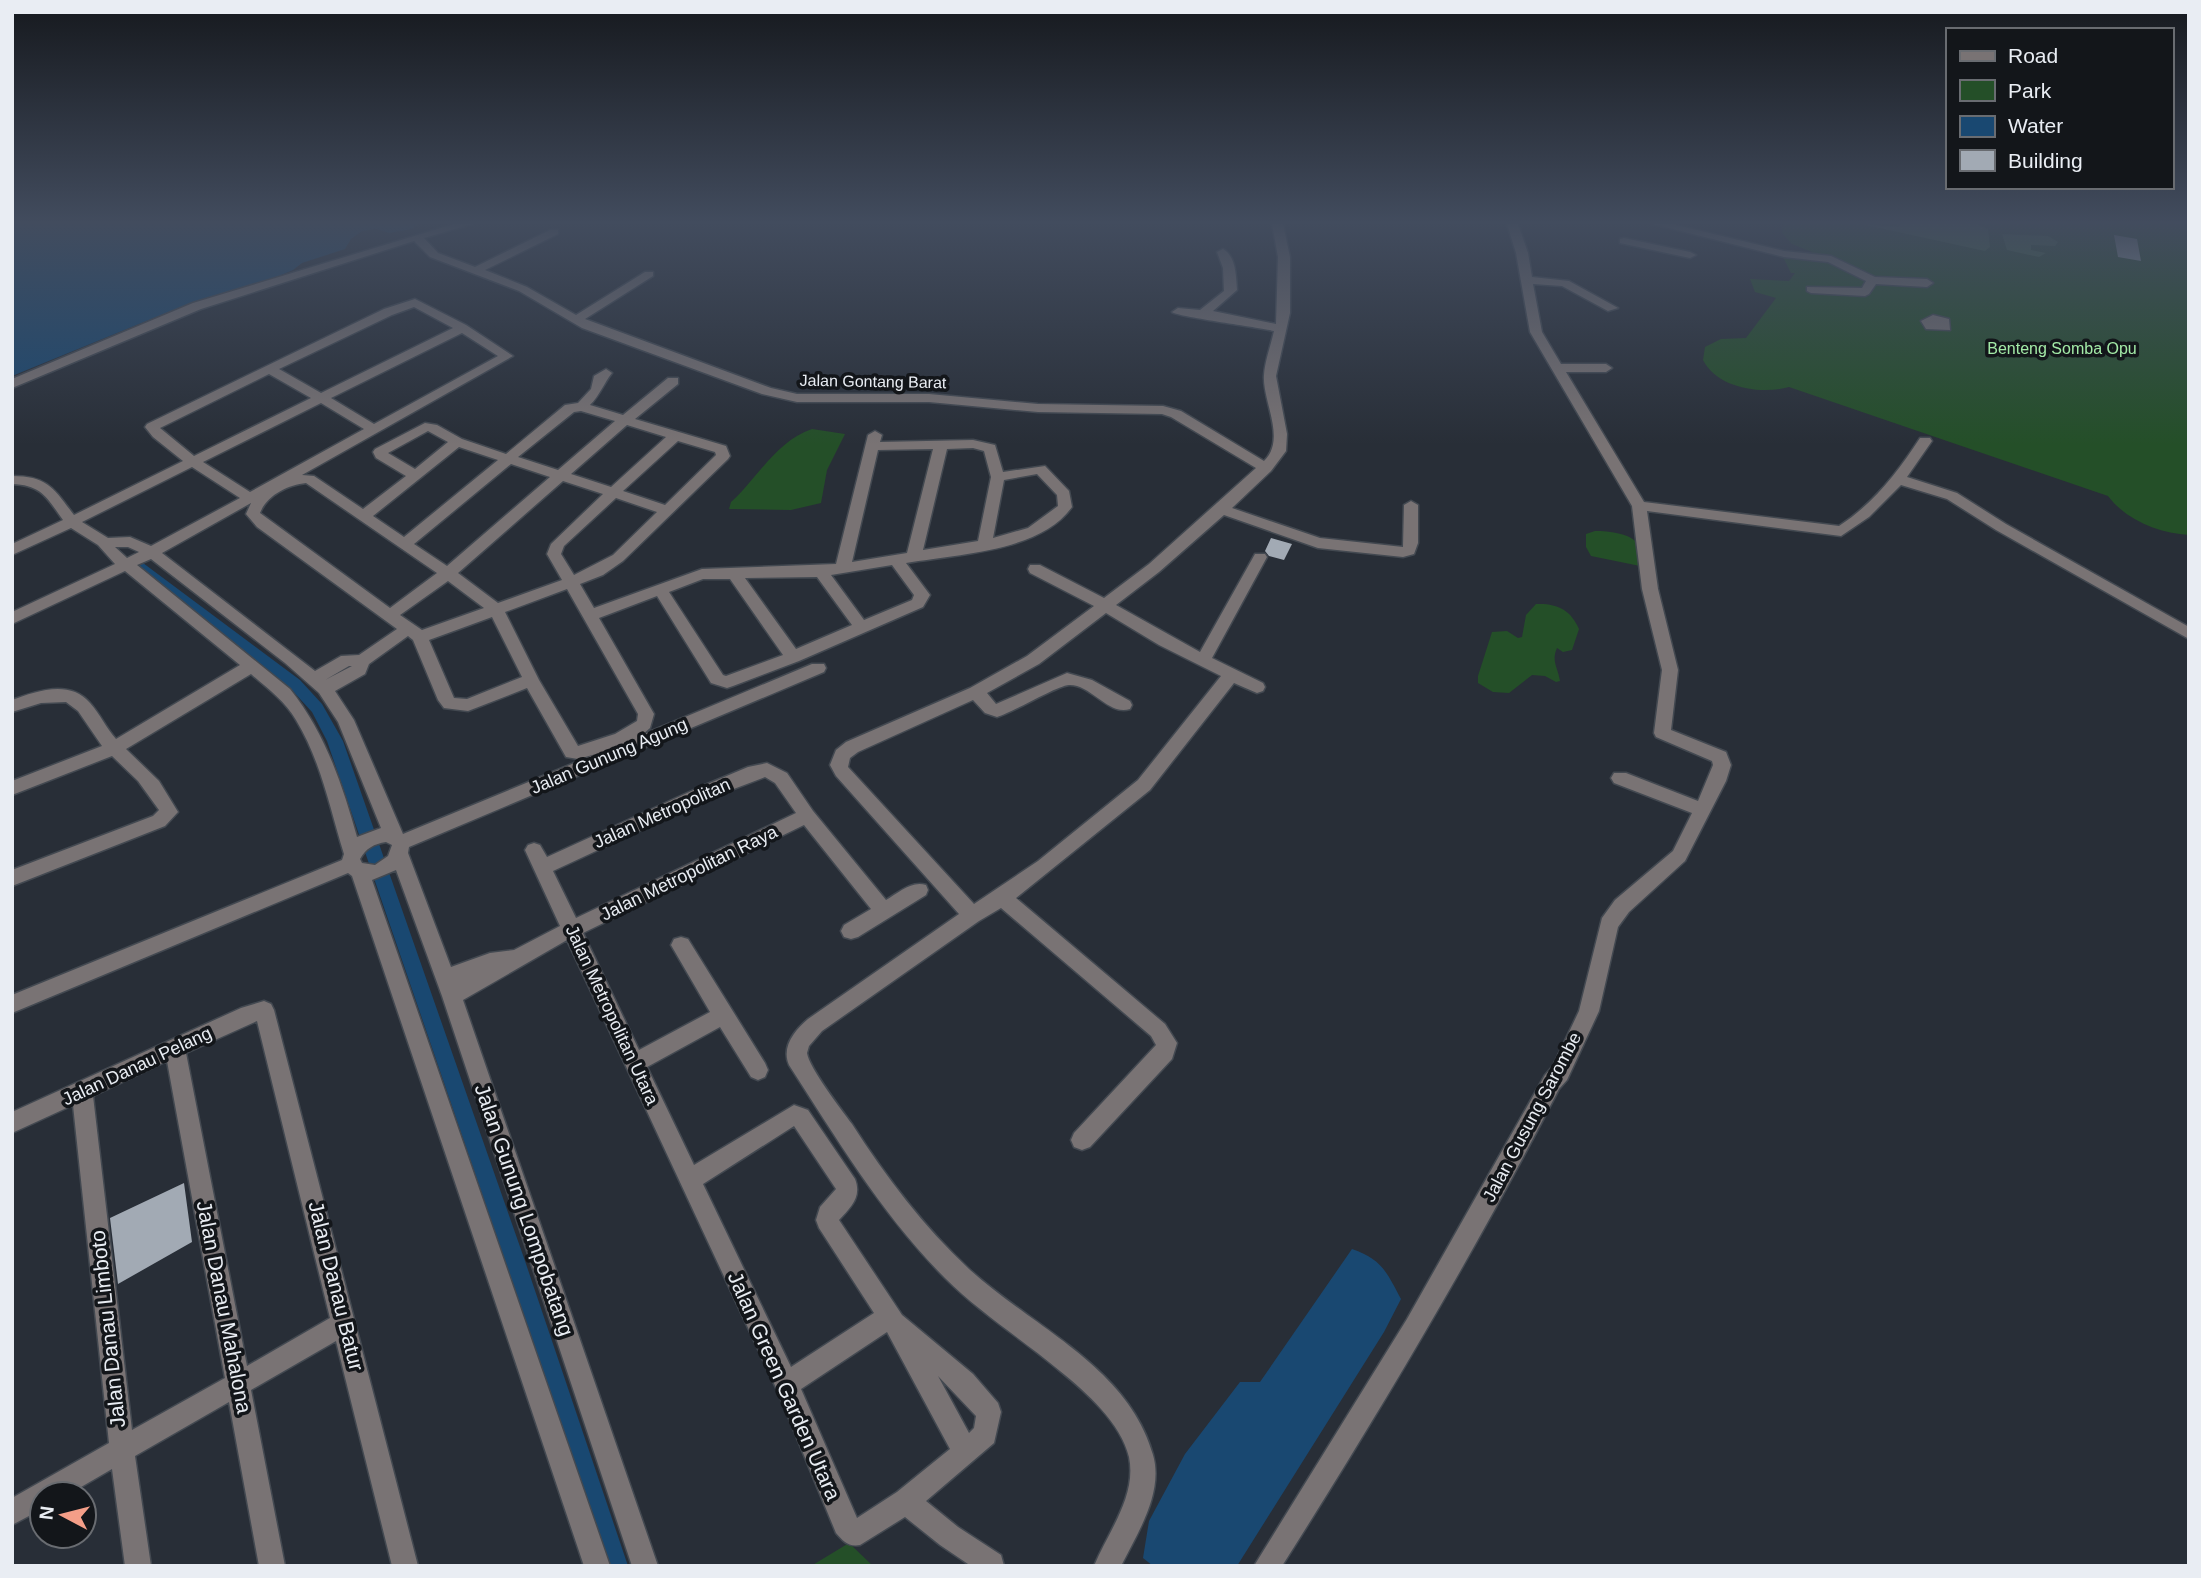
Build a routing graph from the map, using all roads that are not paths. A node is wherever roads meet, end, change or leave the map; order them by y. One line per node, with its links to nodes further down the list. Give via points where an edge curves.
1 (226, 298): 19 (street, via 181,312)
2 (538, 298): 11 (street, Jalan Gontang Barat)
3 (611, 298): 11 (street)
4 (1220, 298): 10 (street)
5 (1284, 298): 13 (street)
6 (1529, 298): 14 (street, Jalan Gusung Sarombe, via 1536,332)
7 (1593, 298): 8 (street)
8 (1612, 308)
9 (1178, 312): 10 (street)
10 (1204, 313): 13 (street)
11 (576, 320): 30 (street, Jalan Gontang Barat, via 797,398 929,398 1038,408 1163,410)
12 (462, 328): 16 (street, via 415,303); 20 (street); 23 (street, via 507,358)
13 (1280, 328): 30 (street, via 1269,376 1280,444)
14 (1559, 368): 15 (street); 39 (street, Jalan Gusung Sarombe)
15 (1606, 368)
16 (269, 369): 20 (street); 29 (street, via 153,425 154,432)
17 (606, 373): 21 (street)
18 (673, 381): 22 (street)
19 (12, 384)
20 (321, 398): 23 (street); 29 (street)
21 (582, 407): 22 (street); 28 (street, via 570,408)
22 (625, 420): 24 (street); 32 (street)
23 (373, 429): 37 (street)
24 (675, 436): 36 (street); 41 (street, via 723,453)
25 (1925, 441): 34 (street)
26 (457, 443): 28 (street); 31 (street); 31 (street, via 428,427 380,452)
27 (941, 445): 33 (street, via 989,446); 49 (street); 53 (street, via 874,440)
28 (506, 460): 32 (street); 46 (street)
29 (194, 461): 37 (street); 43 (street)
30 (1266, 468): 40 (street)
31 (415, 475): 42 (street)
32 (560, 475): 36 (street); 57 (street)
33 (998, 477): 45 (street); 45 (street, via 1035,469 1044,472 1064,494 1065,508 1021,537)
34 (1898, 479): 39 (street, via 1841,531); 67 (street, via 1952,496)
35 (12, 480): 43 (street, via 44,486)
36 (612, 492): 41 (street); 58 (street, via 555,549)
37 (250, 498): 48 (street)
38 (1411, 505): 40 (street, via 1411,543 1409,551 1403,552 1318,543)
39 (1639, 506): 82 (street, Jalan Gusung Sarombe, via 1652,600 1670,670 1662,733 1720,757 1722,765)
40 (1222, 509): 60 (street)
41 (666, 510): 58 (street, via 610,565)
42 (364, 516): 46 (street); 62 (street, via 304,479 265,496 253,514)
43 (73, 522): 44 (street); 47 (street)
44 (107, 543): 48 (street, via 130,542); 52 (street, via 110,552)
45 (985, 543): 49 (street)
46 (405, 544): 57 (street)
47 (12, 550)
48 (152, 552): 52 (street); 74 (street, Jalan Gunung Lompobatang)
49 (914, 555): 51 (street)
50 (1260, 557): 69 (street)
51 (895, 558): 53 (street); 65 (street, via 922,599)
52 (127, 563): 64 (street); 71 (street)
53 (843, 567): 56 (street)
54 (1035, 569): 60 (street)
55 (733, 572): 56 (street); 59 (street, via 702,574); 68 (street)
56 (821, 572): 65 (street)
57 (449, 573): 61 (street); 62 (street)
58 (571, 582): 61 (street); 63 (street)
59 (660, 589): 63 (street); 68 (street, via 721,682)
60 (1105, 605): 69 (street); 76 (street, via 1033,660)
61 (497, 611): 66 (street); 73 (street)
62 (390, 615): 66 (street)
63 (589, 616): 73 (street, via 646,714 642,726 586,751 572,752)
64 (12, 619)
65 (862, 628): 68 (street)
66 (414, 633): 73 (street, via 450,704 468,705); 74 (street, via 362,661 359,670)
67 (2189, 635)
68 (793, 657)
69 (1203, 660): 72 (street)
70 (818, 668): 84 (street, Jalan Gunung Agung)
71 (255, 669): 79 (street, via 200,707 174,715); 86 (street, via 284,693 303,717 330,773)
72 (1231, 674): 75 (street); 89 (street, via 1144,785)
73 (531, 680)
74 (320, 683): 84 (street, Jalan Gunung Lompobatang, via 346,720)
75 (1257, 687)
76 (976, 692): 77 (street, via 997,711 1067,679); 91 (street, via 852,747 839,765)
77 (1124, 705)
78 (12, 706): 79 (street, via 46,696 68,696 82,705)
79 (115, 747): 81 (street); 87 (street, via 151,781 168,815)
80 (1620, 778): 82 (street)
81 (12, 788)
82 (1701, 809): 123 (street, Jalan Gusung Sarombe, via 1679,856 1622,906 1609,924 1589,1010 1560,1073 1372,1403)
83 (807, 816): 85 (street, Jalan Metropolitan, via 781,778 767,770 754,772); 90 (street); 92 (street, Jalan Metropolitan Raya)
84 (395, 846): 86 (street, via 382,870); 86 (street, via 371,838); 95 (street, Jalan Gunung Lompobatang)
85 (539, 858): 92 (street, Jalan Metropolitan Utara)
86 (358, 862): 96 (street); 120 (street)
87 (12, 878)
88 (919, 890): 90 (street)
89 (1002, 898): 91 (street); 104 (street, via 1142,1014 1167,1043 1165,1052)
90 (884, 911): 93 (street)
91 (972, 915): 122 (street, via 815,1025 800,1040 796,1058 864,1163 935,1252 1061,1356 1120,1416 1141,1457 1142,1482)
92 (571, 929): 95 (street, Jalan Metropolitan Raya, via 492,976); 100 (street, Jalan Metropolitan Utara)
93 (851, 931)
94 (681, 945): 98 (street)
95 (449, 987): 121 (street, Jalan Gunung Lompobatang)
96 (12, 1003)
97 (262, 1009): 99 (street, Jalan Danau Pelang); 107 (street, Jalan Danau Batur)
98 (723, 1014): 100 (street); 101 (street)
99 (175, 1048): 102 (street, Jalan Danau Pelang); 108 (street, Jalan Danau Mahalona)
100 (634, 1063): 105 (street, Jalan Metropolitan Utara)
101 (758, 1070)
102 (82, 1093): 103 (street, Jalan Danau Pelang); 110 (street, Jalan Danau Limboto)
103 (12, 1123)
104 (1082, 1140)
105 (691, 1179): 106 (street, via 794,1115 800,1117 846,1187 846,1196 827,1220); 109 (street, Jalan Green Garden Utara)
106 (894, 1322): 109 (street); 111 (street); 111 (street, via 964,1383 989,1412 985,1433)
107 (345, 1323): 108 (street); 119 (street, Jalan Danau Batur)
108 (239, 1384): 110 (street); 118 (street, Jalan Danau Mahalona)
109 (787, 1384): 113 (street, Jalan Green Garden Utara, via 849,1531 860,1532)
110 (121, 1450): 112 (street); 117 (street, Jalan Danau Limboto)
111 (966, 1452): 113 (street)
112 (69, 1480)
113 (909, 1499): 116 (street, via 949,1536)
114 (28, 1503): 115 (street)
115 (12, 1512)
116 (992, 1564)
117 (138, 1566)
118 (272, 1566)
119 (405, 1566)
120 (597, 1566)
121 (645, 1566)
122 (1107, 1566)
123 (1267, 1566)

